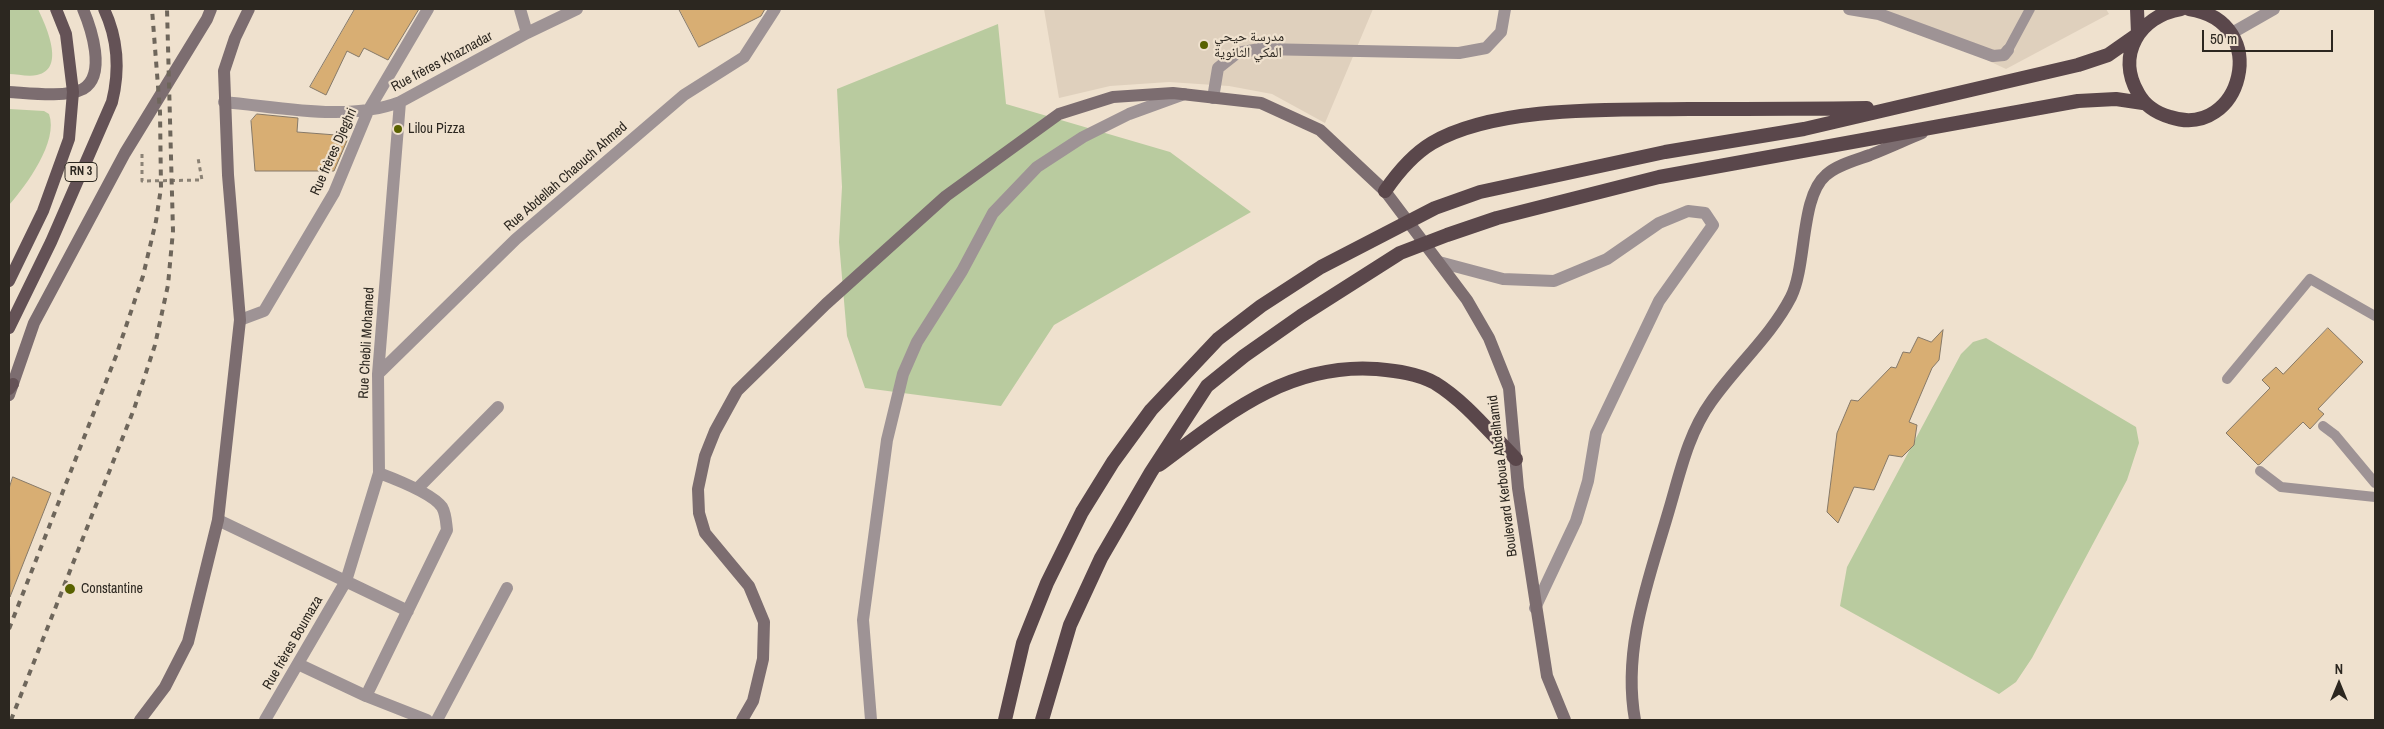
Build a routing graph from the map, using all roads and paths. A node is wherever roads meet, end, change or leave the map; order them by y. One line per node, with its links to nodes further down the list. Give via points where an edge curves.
1 (56, 9): 22 (main road, RN 3, via 66,34)
2 (82, 9): 22 (main road, via 93,39 94,72 88,84)
3 (104, 9): 38 (main road, RN 3, via 111,24 118,57 112,102)
4 (211, 9): 41 (main road, via 125,154 34,323)
5 (249, 9): 25 (main road, via 224,71)
6 (428, 9): 29 (street, Rue frères Djeghri)
7 (520, 9): 17 (street)
8 (577, 9): 17 (street, Rue frères Khaznadar)
9 (775, 9): 39 (street, Rue Abdellah Chaouch Ahmed, via 744,58 684,95 516,239)
10 (1506, 9): 24 (street, via 1501,32 1486,48 1459,53 1260,49 1236,52 1218,68)
11 (1849, 9): 20 (street, via 1879,14 1993,56 2004,55)
12 (2030, 9): 20 (lane)
13 (2137, 9): 19 (highway)
14 (2179, 9): 19 (highway, via 2167,11 2151,20)
15 (2190, 9): 18 (highway, via 2203,11 2220,20)
16 (2274, 9): 18 (street)
17 (527, 33): 26 (street, Rue frères Khaznadar)
18 (2232, 33): 27 (highway, via 2240,50 2237,86 2213,113 2196,119 2177,119 2159,114)
19 (2138, 34): 27 (highway, via 2131,51 2129,69); 28 (highway, via 2108,55 2078,65)
20 (2008, 50)
21 (9, 92): 22 (main road)
22 (73, 92): 35 (main road, RN 3, via 69,139 49,194)
23 (1184, 94): 24 (main road, Boulevard Kerboua Abdelhamid); 62 (main road, Boulevard Kerboua Abdelhamid, via 1113,97 1059,114 946,196 737,390 705,456 698,488 699,513 705,533 749,586 764,622 763,659 753,701); 63 (street, via 1129,114 1083,137 1037,167 993,213 962,271 917,342 903,374 887,440 863,620)
24 (1213, 98): 33 (main road, Boulevard Kerboua Abdelhamid, via 1260,103 1320,130)
25 (224, 102): 29 (street, Rue frères Khaznadar, via 336,112); 37 (main road)
26 (400, 102): 29 (street, Rue frères Khaznadar); 39 (street, Rue Chebli Mohamed)
27 (2143, 102): 30 (highway, via 2078,100)
28 (1892, 108): 33 (highway, via 1628,110 1497,119 1459,130 1432,143 1404,165); 64 (highway, via 1804,129 1665,152 1480,192 1435,208 1321,267 1260,306 1218,339 1151,410 1082,512 1047,583 1023,643)
29 (368, 111): 37 (street, Rue frères Djeghri, via 334,193 264,311)
30 (1938, 126): 47 (highway, via 1658,177 1497,218 1400,253 1301,316 1207,386); 67 (main road, via 1845,164 1825,175 1815,190 1807,217 1800,268 1791,296 1711,402 1691,438 1642,603 1631,675)
31 (142, 149): 32 (path, via 142,181 202,180)
32 (198, 158)
33 (1385, 191): 34 (main road, Boulevard Kerboua Abdelhamid)
34 (1439, 262): 44 (main road, Boulevard Kerboua Abdelhamid, via 1467,300 1489,338 1509,388); 54 (street, via 1503,278 1554,281 1607,259 1659,223 1688,211 1705,212 1713,225 1658,301 1596,433 1588,481 1576,520)
35 (9, 281)
36 (2375, 316): 40 (lane, via 2310,279)
37 (240, 320): 51 (main road)
38 (9, 328)
39 (378, 374): 46 (street, Rue Chebli Mohamed)
40 (2227, 379)
41 (10, 389)
42 (498, 407): 49 (street)
43 (2323, 426): 48 (lane, via 2335,435)
44 (1516, 458): 47 (highway, via 1465,407 1434,383 1402,371 1360,368 1315,373 1284,384 1234,409); 54 (main road, Boulevard Kerboua Abdelhamid)
45 (2260, 471): 50 (lane, via 2281,487)
46 (379, 472): 49 (street); 52 (street, Rue Chebli Mohamed)
47 (1151, 472): 65 (highway, via 1101,558 1070,625)
48 (2375, 483)
49 (417, 489): 55 (street, via 441,506 447,530)
50 (2375, 497)
51 (218, 520): 52 (street); 58 (main road, via 188,642 165,687)
52 (346, 581): 55 (street); 56 (street, Rue frères Boumaza)
53 (507, 588): 61 (street)
54 (1536, 608): 66 (main road, Boulevard Kerboua Abdelhamid, via 1547,676)
55 (408, 611): 57 (street)
56 (298, 664): 57 (street); 59 (street, Rue frères Boumaza)
57 (366, 696): 60 (street)
58 (140, 720)
59 (265, 720)
60 (427, 720)
61 (437, 720)
62 (742, 720)
63 (871, 720)
64 (1005, 720)
65 (1042, 720)
66 (1566, 720)
67 (1635, 720)

